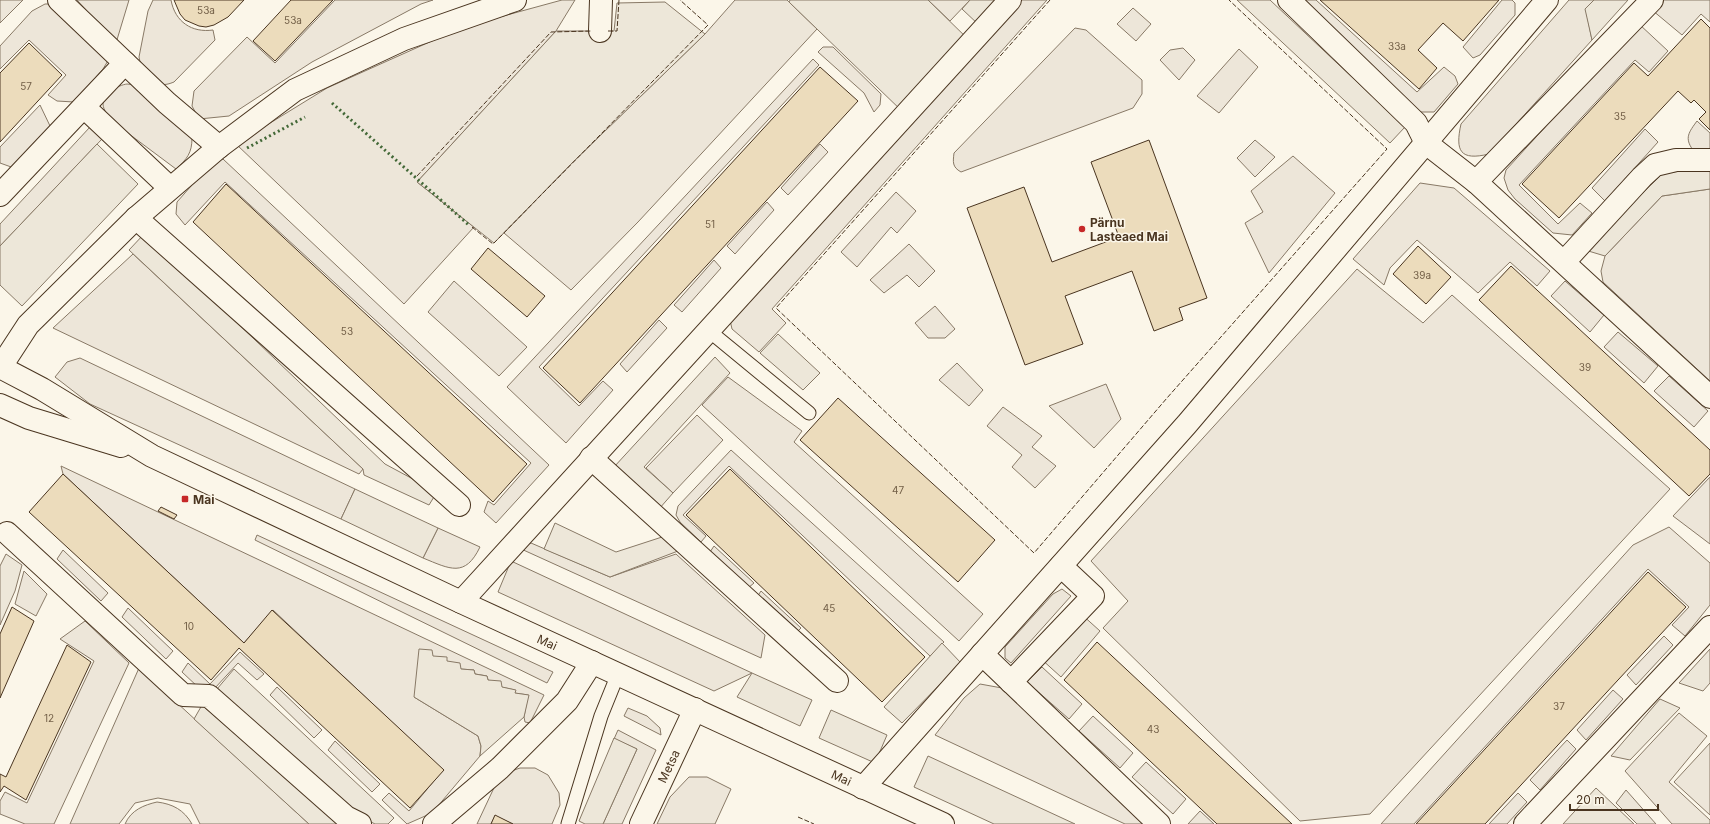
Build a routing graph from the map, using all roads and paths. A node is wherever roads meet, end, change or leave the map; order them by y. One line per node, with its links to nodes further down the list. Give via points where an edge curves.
1 (59, 0): 9 (street)
2 (515, 0): 12 (street, via 404,39 307,83)
3 (601, 0): 8 (street)
4 (1010, 0): 19 (street)
5 (1289, 0): 11 (street, via 1416,123)
6 (1547, 0): 11 (street)
7 (1652, 0): 14 (street)
8 (600, 31)
9 (125, 63): 10 (street); 12 (street, via 167,104)
10 (84, 107): 15 (street); 16 (street)
11 (1426, 143): 14 (street); 28 (street, via 1187,424)
12 (219, 147): 15 (street)
13 (1710, 160): 18 (street, via 1676,160 1655,165)
14 (1476, 182): 18 (street)
15 (170, 188): 17 (street)
16 (0, 195)
17 (136, 218): 20 (street, via 28,325); 26 (street)
18 (1564, 262): 21 (street)
19 (708, 330): 23 (lane); 25 (street)
20 (0, 367): 24 (street, Mai, via 42,389)
21 (1710, 397)
22 (0, 405): 24 (street, Mai, via 29,418)
23 (809, 413)
24 (152, 456): 29 (street, Mai)
25 (592, 458): 29 (street); 34 (street)
26 (459, 505)
27 (2, 537): 38 (street, via 183,695 209,696 346,817)
28 (1061, 566): 31 (street); 35 (street, via 1093,596)
29 (460, 602): 32 (street, Mai)
30 (1710, 627): 44 (street)
31 (982, 654): 35 (street); 37 (street)
32 (592, 662): 33 (street, Mai); 39 (street, via 567,701 500,768)
33 (618, 674): 36 (street, Mai); 40 (lane, via 601,716)
34 (837, 681)
35 (1011, 682): 43 (street)
36 (695, 709): 37 (street, Mai); 41 (street, Metsa)
37 (863, 788): 42 (street, Mai)
38 (360, 824)
39 (434, 824)
40 (568, 824)
41 (641, 824)
42 (943, 824)
43 (1159, 824)
44 (1525, 824)

